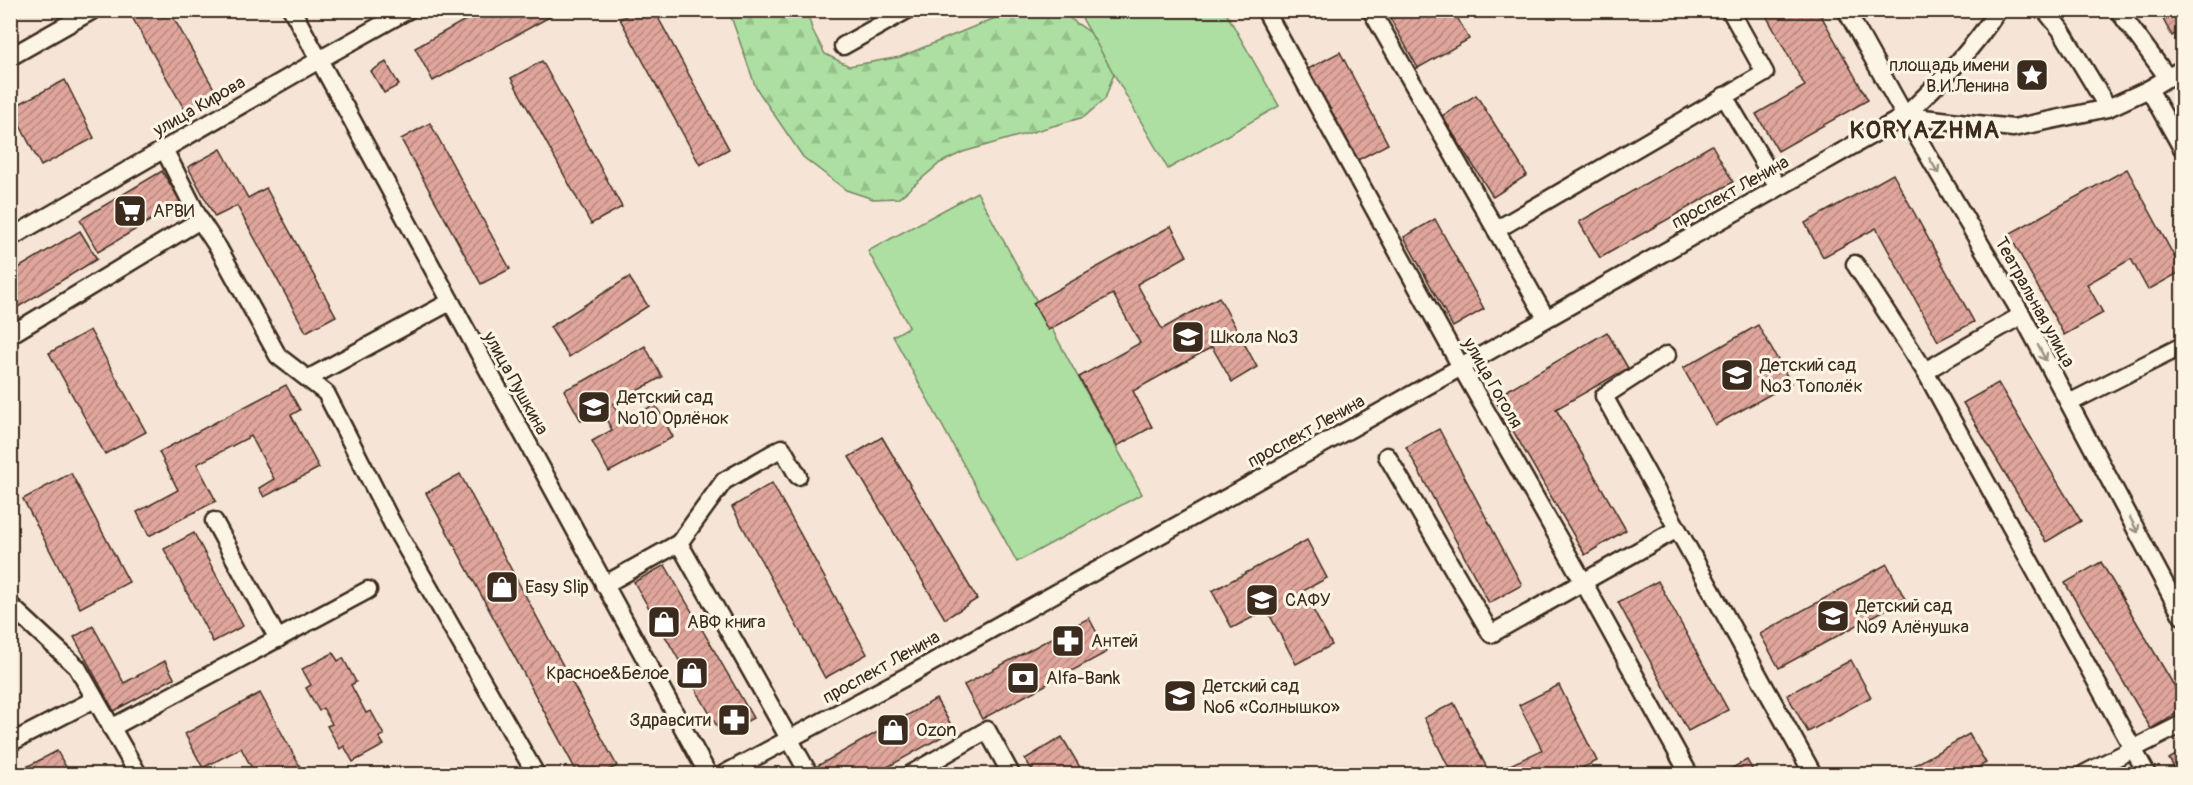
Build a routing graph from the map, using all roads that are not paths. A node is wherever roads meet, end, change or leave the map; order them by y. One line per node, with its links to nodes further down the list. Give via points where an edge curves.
1 (93, 10): 14 (street)
2 (292, 10): 15 (street, улица Пушкина)
3 (408, 10): 12 (street, улица Кирова)
4 (908, 10): 13 (street)
5 (1265, 10): 34 (street, улица Гоголя)
6 (1371, 10): 25 (street)
7 (1730, 10): 18 (street, via 1765,73)
8 (1846, 10): 20 (street, Театральная улица)
9 (1998, 10): 20 (street, via 1980,39)
10 (2045, 10): 19 (street)
11 (2118, 10): 16 (street)
12 (383, 17): 15 (street, улица Кирова)
13 (843, 46)
14 (10, 57)
15 (319, 60): 22 (street, улица Кирова); 28 (street, улица Пушкина)
16 (2175, 74): 17 (street)
17 (2149, 89): 19 (street); 21 (street)
18 (1724, 96): 23 (street); 25 (street)
19 (2108, 108): 20 (street, via 2013,128)
20 (1905, 116): 23 (street, проспект Ленина); 29 (street, Театральная улица, one-way to 29)
21 (2182, 148)
22 (164, 149): 24 (street); 26 (street, улица Кирова)
23 (1778, 188): 30 (street, проспект Ленина)
24 (200, 220): 31 (street); 36 (street, via 278,356)
25 (1496, 230): 30 (street)
26 (10, 238)
27 (1855, 264): 35 (street)
28 (450, 302): 36 (street); 44 (street, улица Пушкина)
29 (2022, 315): 35 (street); 37 (street, Театральная улица, one-way to 37)
30 (1546, 318): 34 (street, проспект Ленина)
31 (10, 335)
32 (2182, 346): 37 (street)
33 (1667, 355): 41 (street, via 1604,396)
34 (1461, 367): 43 (street, улица Гоголя); 52 (street, проспект Ленина)
35 (1925, 371): 54 (street)
36 (309, 378): 56 (street, via 326,393 392,523 534,771)
37 (2069, 403): 47 (street, Театральная улица, one-way to 47)
38 (1387, 456): 43 (street, via 1491,634)
39 (798, 476): 42 (street, via 782,448 724,481)
40 (214, 521): 48 (street)
41 (1677, 529): 43 (street); 63 (street)
42 (679, 543): 44 (street); 52 (street)
43 (1584, 582): 62 (street, улица Гоголя)
44 (604, 585): 57 (street, улица Пушкина)
45 (368, 590): 48 (street)
46 (10, 605): 49 (street, via 77,667)
47 (2182, 616)
48 (278, 639): 51 (street)
49 (95, 699): 51 (street); 53 (street)
50 (2182, 724): 54 (street)
51 (111, 728): 55 (street)
52 (789, 739): 58 (street, проспект Ленина); 59 (street)
53 (10, 743)
54 (2134, 750): 64 (street); 65 (street)
55 (138, 774)
56 (527, 774)
57 (708, 774)
58 (724, 774)
59 (809, 774)
60 (911, 774): 61 (street, via 987,730)
61 (1011, 774)
62 (1689, 774)
63 (1813, 774)
64 (2084, 774)
65 (2147, 774)

